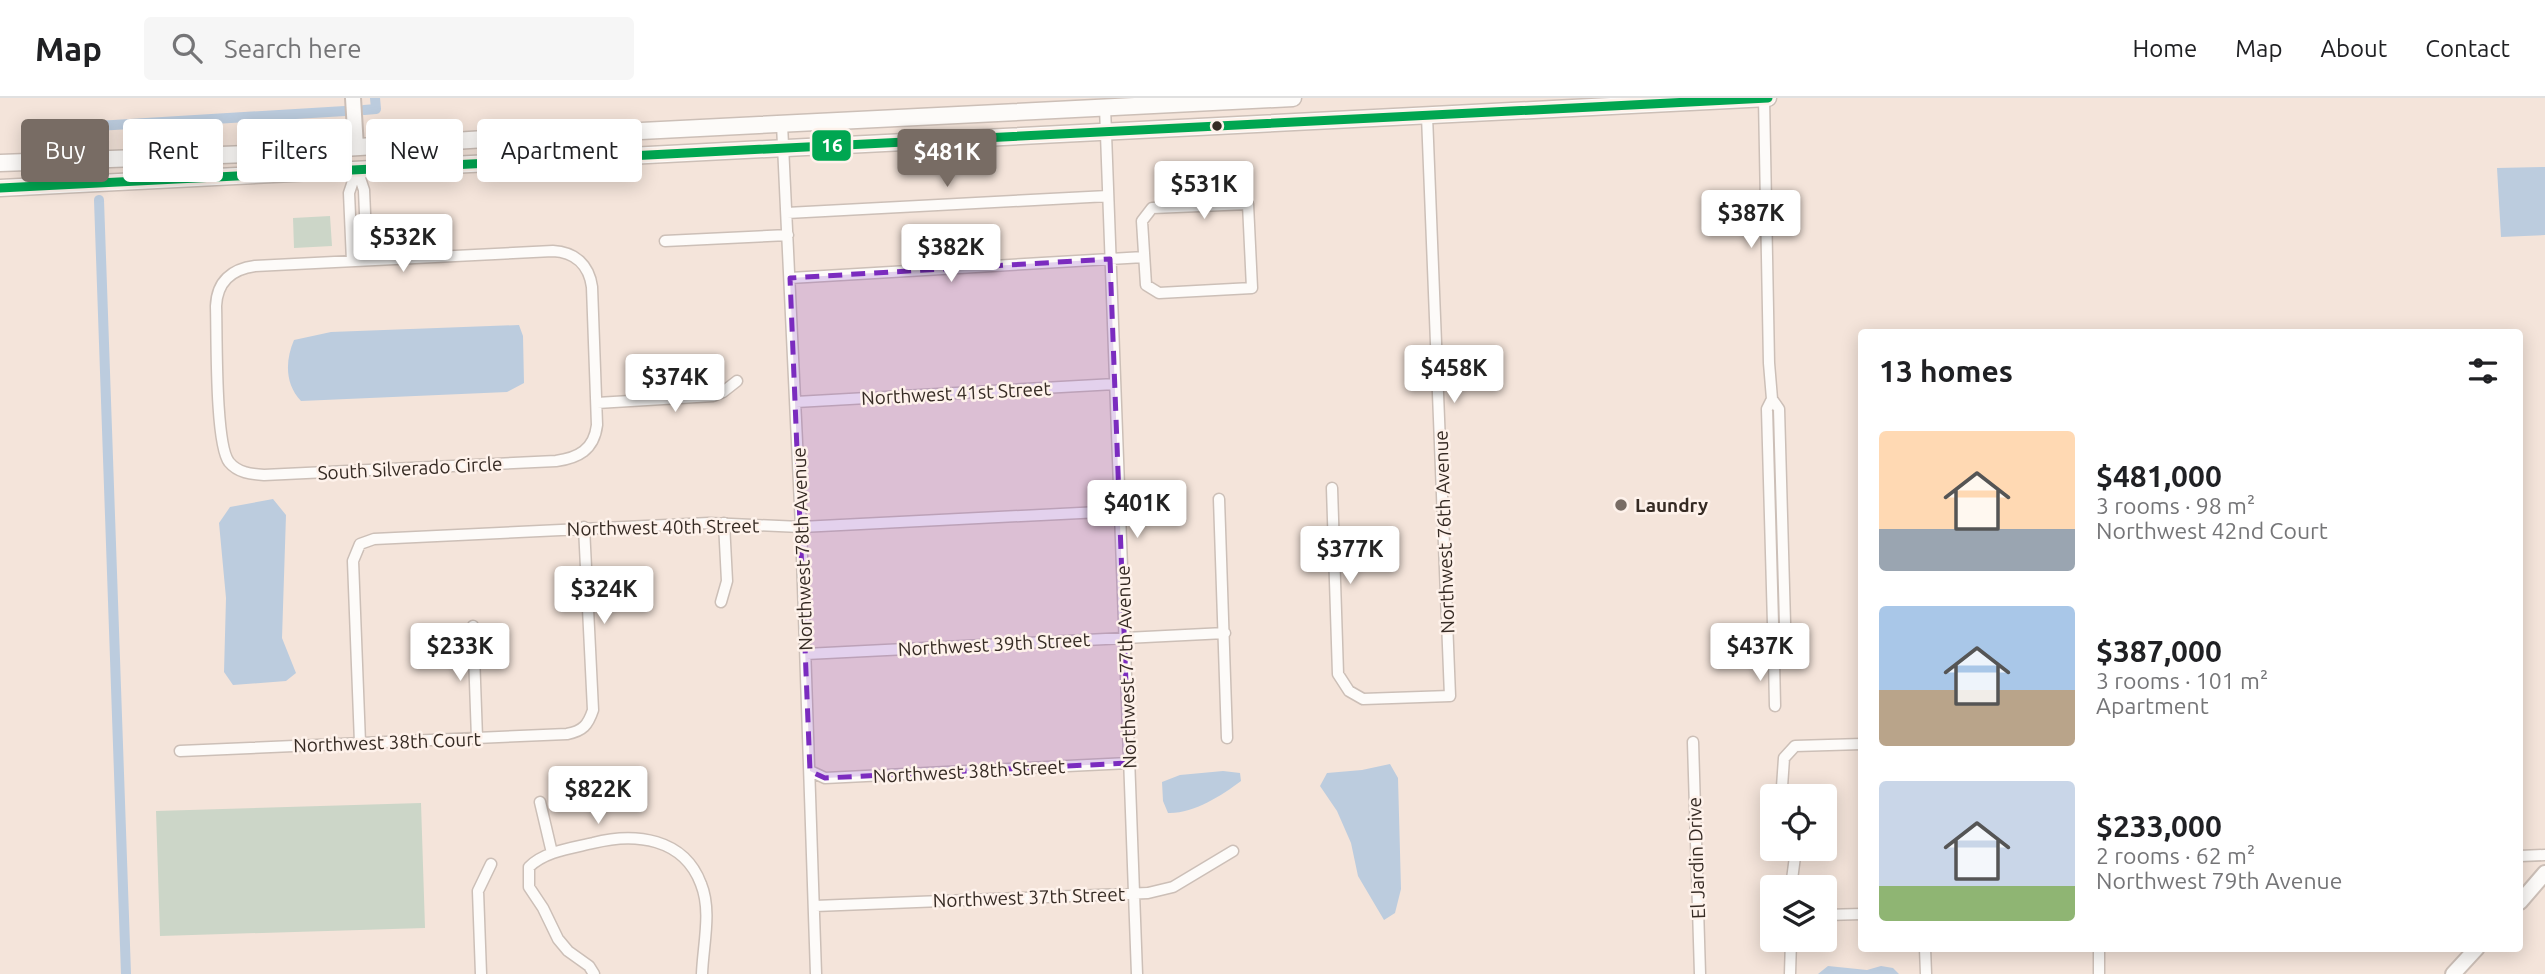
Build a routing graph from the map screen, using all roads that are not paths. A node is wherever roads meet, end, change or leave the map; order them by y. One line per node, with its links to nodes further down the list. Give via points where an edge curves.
1 (354, 98): 11 (main road)
2 (1293, 98): 5 (main road)
3 (1766, 98): 4 (main road); 45 (street, via 1769,363 1772,399 1779,409 1786,634 1786,659 1774,660)
4 (1645, 101): 6 (main road)
5 (1105, 107): 7 (main road); 8 (street, Northwest 77th Avenue)
6 (1427, 116): 8 (main road); 34 (street, Northwest 76th Avenue, via 1450,696 1363,699 1349,691 1338,674)
7 (782, 124): 9 (main road); 12 (street, Northwest 78th Avenue)
8 (1106, 132): 12 (main road); 21 (street, Northwest 77th Avenue)
9 (463, 141)
10 (366, 146): 11 (main road)
11 (356, 147): 13 (main road)
12 (783, 148): 17 (main road); 22 (street, Northwest 78th Avenue)
13 (223, 154)
14 (366, 157): 17 (main road)
15 (123, 158): 16 (main road)
16 (0, 163)
17 (357, 169): 18 (main road); 27 (street, via 364,190); 28 (street, via 349,193)
18 (223, 176)
19 (123, 182): 20 (main road)
20 (0, 188)
21 (1108, 196): 22 (street); 26 (street, Northwest 77th Avenue)
22 (787, 213): 23 (street, Northwest 78th Avenue)
23 (788, 235): 24 (street); 29 (street, Northwest 78th Avenue)
24 (665, 241)
25 (1144, 257): 25 (street, via 1146,285 1159,293 1252,288 1248,204 1152,208 1142,221); 26 (street)
26 (1110, 259): 29 (street); 31 (street, Northwest 77th Avenue)
27 (368, 260): 28 (street); 33 (street, via 566,253 580,262 592,287)
28 (352, 261): 33 (street, South Silverado Circle, via 248,267 226,278 220,287 216,306 221,426 225,455 234,466 248,474 264,475 574,458 596,434)
29 (790, 278): 32 (street, Northwest 78th Avenue)
30 (737, 381): 33 (street, via 713,396)
31 (1115, 384): 32 (street, Northwest 41st Street); 36 (street, Northwest 77th Avenue)
32 (796, 402): 39 (street, Northwest 78th Avenue)
33 (597, 403)
34 (1332, 488)
35 (1219, 499): 42 (street)
36 (1120, 511): 39 (street, Northwest 40th Street); 43 (street, Northwest 77th Avenue)
37 (724, 523): 38 (street, Northwest 40th Street); 39 (street, Northwest 40th Street); 40 (street, via 727,581)
38 (584, 527): 46 (street, Northwest 38th Court, via 593,710 589,721 581,731 567,734); 49 (street, Northwest 40th Street, via 374,539 360,544 353,561)
39 (802, 527): 44 (street, Northwest 78th Avenue)
40 (721, 602)
41 (473, 626): 46 (street)
42 (1225, 633): 43 (street, Northwest 39th Street); 47 (street)
43 (1125, 636): 44 (street, Northwest 39th Street); 52 (street, Northwest 77th Avenue)
44 (806, 654): 53 (street, Northwest 78th Avenue)
45 (1775, 706)
46 (477, 738): 49 (street, Northwest 38th Court)
47 (1227, 738)
48 (1693, 742): 76 (street, El Jardin Drive)
49 (360, 743): 51 (street, Northwest 38th Court)
50 (1858, 744): 54 (street, via 1795,746 1784,758)
51 (180, 751)
52 (1129, 763): 53 (street, Northwest 38th Street, via 825,778); 62 (street, Northwest 77th Avenue)
53 (810, 771): 64 (street, Northwest 78th Avenue)
54 (1782, 784)
55 (540, 802): 57 (street)
56 (1233, 851): 62 (street, Northwest 37th Street, via 1173,887)
57 (552, 853): 72 (street, via 529,867 529,887 558,939); 73 (street, via 643,837 670,846 690,863 702,884 706,934)
58 (2545, 855): 59 (street)
59 (2523, 856)
60 (491, 864): 71 (street, via 478,891)
61 (2545, 873): 63 (main road)
62 (1133, 893): 64 (street, Northwest 37th Street); 75 (street, Northwest 77th Avenue)
63 (2523, 899)
64 (815, 906): 74 (street, Northwest 78th Avenue)
65 (1858, 914): 66 (street)
66 (1837, 915)
67 (1791, 952): 77 (street)
68 (1924, 952): 78 (street)
69 (2099, 952): 79 (street)
70 (2473, 952): 80 (main road)
71 (481, 974)
72 (594, 974)
73 (702, 974)
74 (816, 974)
75 (1137, 974)
76 (1700, 974)
77 (1790, 974)
78 (1926, 974)
79 (2099, 974)
80 (2453, 974)

